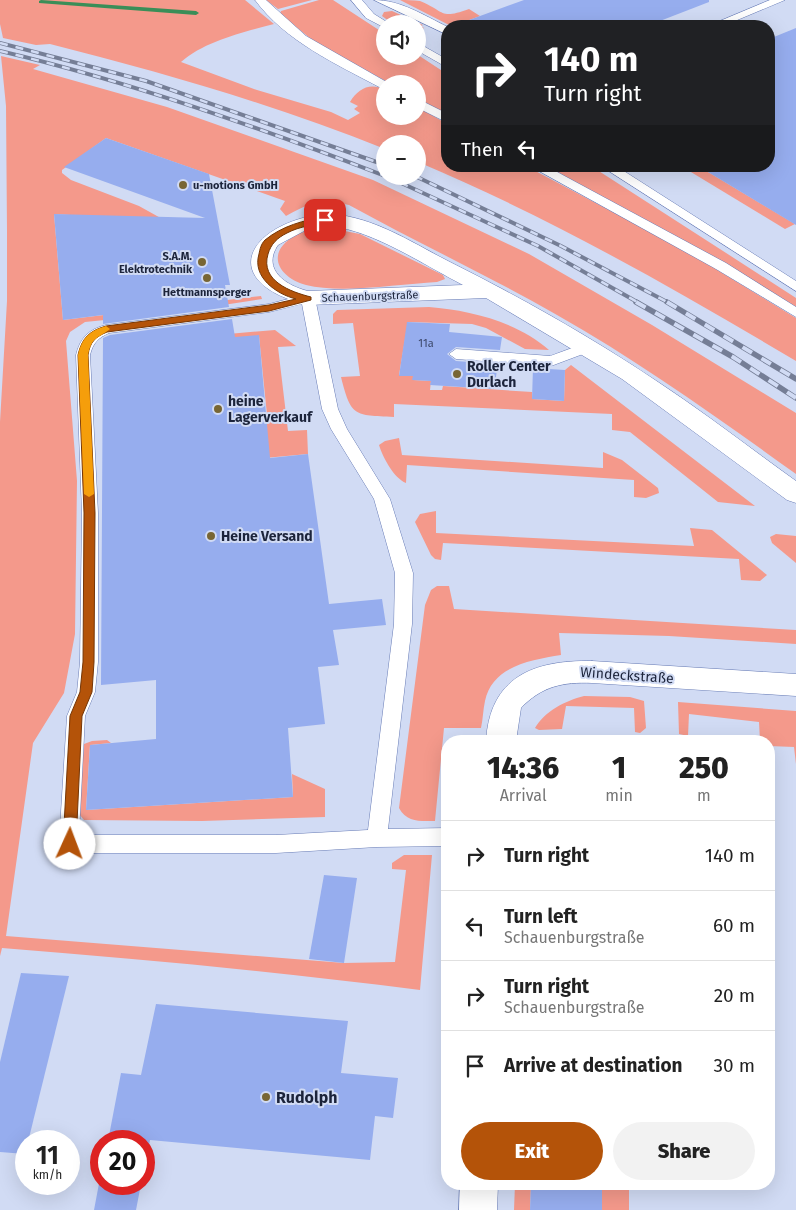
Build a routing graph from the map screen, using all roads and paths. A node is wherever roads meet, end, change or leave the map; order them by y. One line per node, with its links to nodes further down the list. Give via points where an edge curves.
1 (260, 0): 10 (lane, via 281,24 300,38)
2 (356, 0): 5 (lane)
3 (379, 0): 7 (lane)
4 (780, 0): 6 (lane)
5 (376, 20)
6 (729, 20)
7 (441, 28)
8 (426, 51): 9 (lane)
9 (441, 61)
10 (376, 80)
11 (426, 107): 12 (lane)
12 (441, 115)
13 (547, 172): 18 (lane, via 721,266)
14 (616, 172): 15 (lane)
15 (796, 286)
16 (490, 291): 17 (street, Schauenburgstraße); 17 (street, Schauenburgstraße, via 366,227 325,220 284,231 267,243 261,262 265,275 275,286 295,296); 19 (street, Schauenburgstraße)
17 (308, 298): 25 (lane, via 330,410 382,499 404,573 403,624); 25 (lane, via 269,308 106,329 94,333 86,343 83,355 90,513 88,662 86,692 76,716 70,844 276,844)
18 (796, 313)
19 (586, 348): 20 (lane, via 551,360); 21 (street, Schauenburgstraße, via 631,375)
20 (456, 354)
21 (796, 494)
22 (796, 685): 23 (street, Windeckstraße, via 592,672 548,674 533,680 512,698 505,710)
23 (502, 735)
24 (441, 837): 25 (lane)
25 (377, 838)
26 (479, 1190): 27 (street)
27 (478, 1210)

